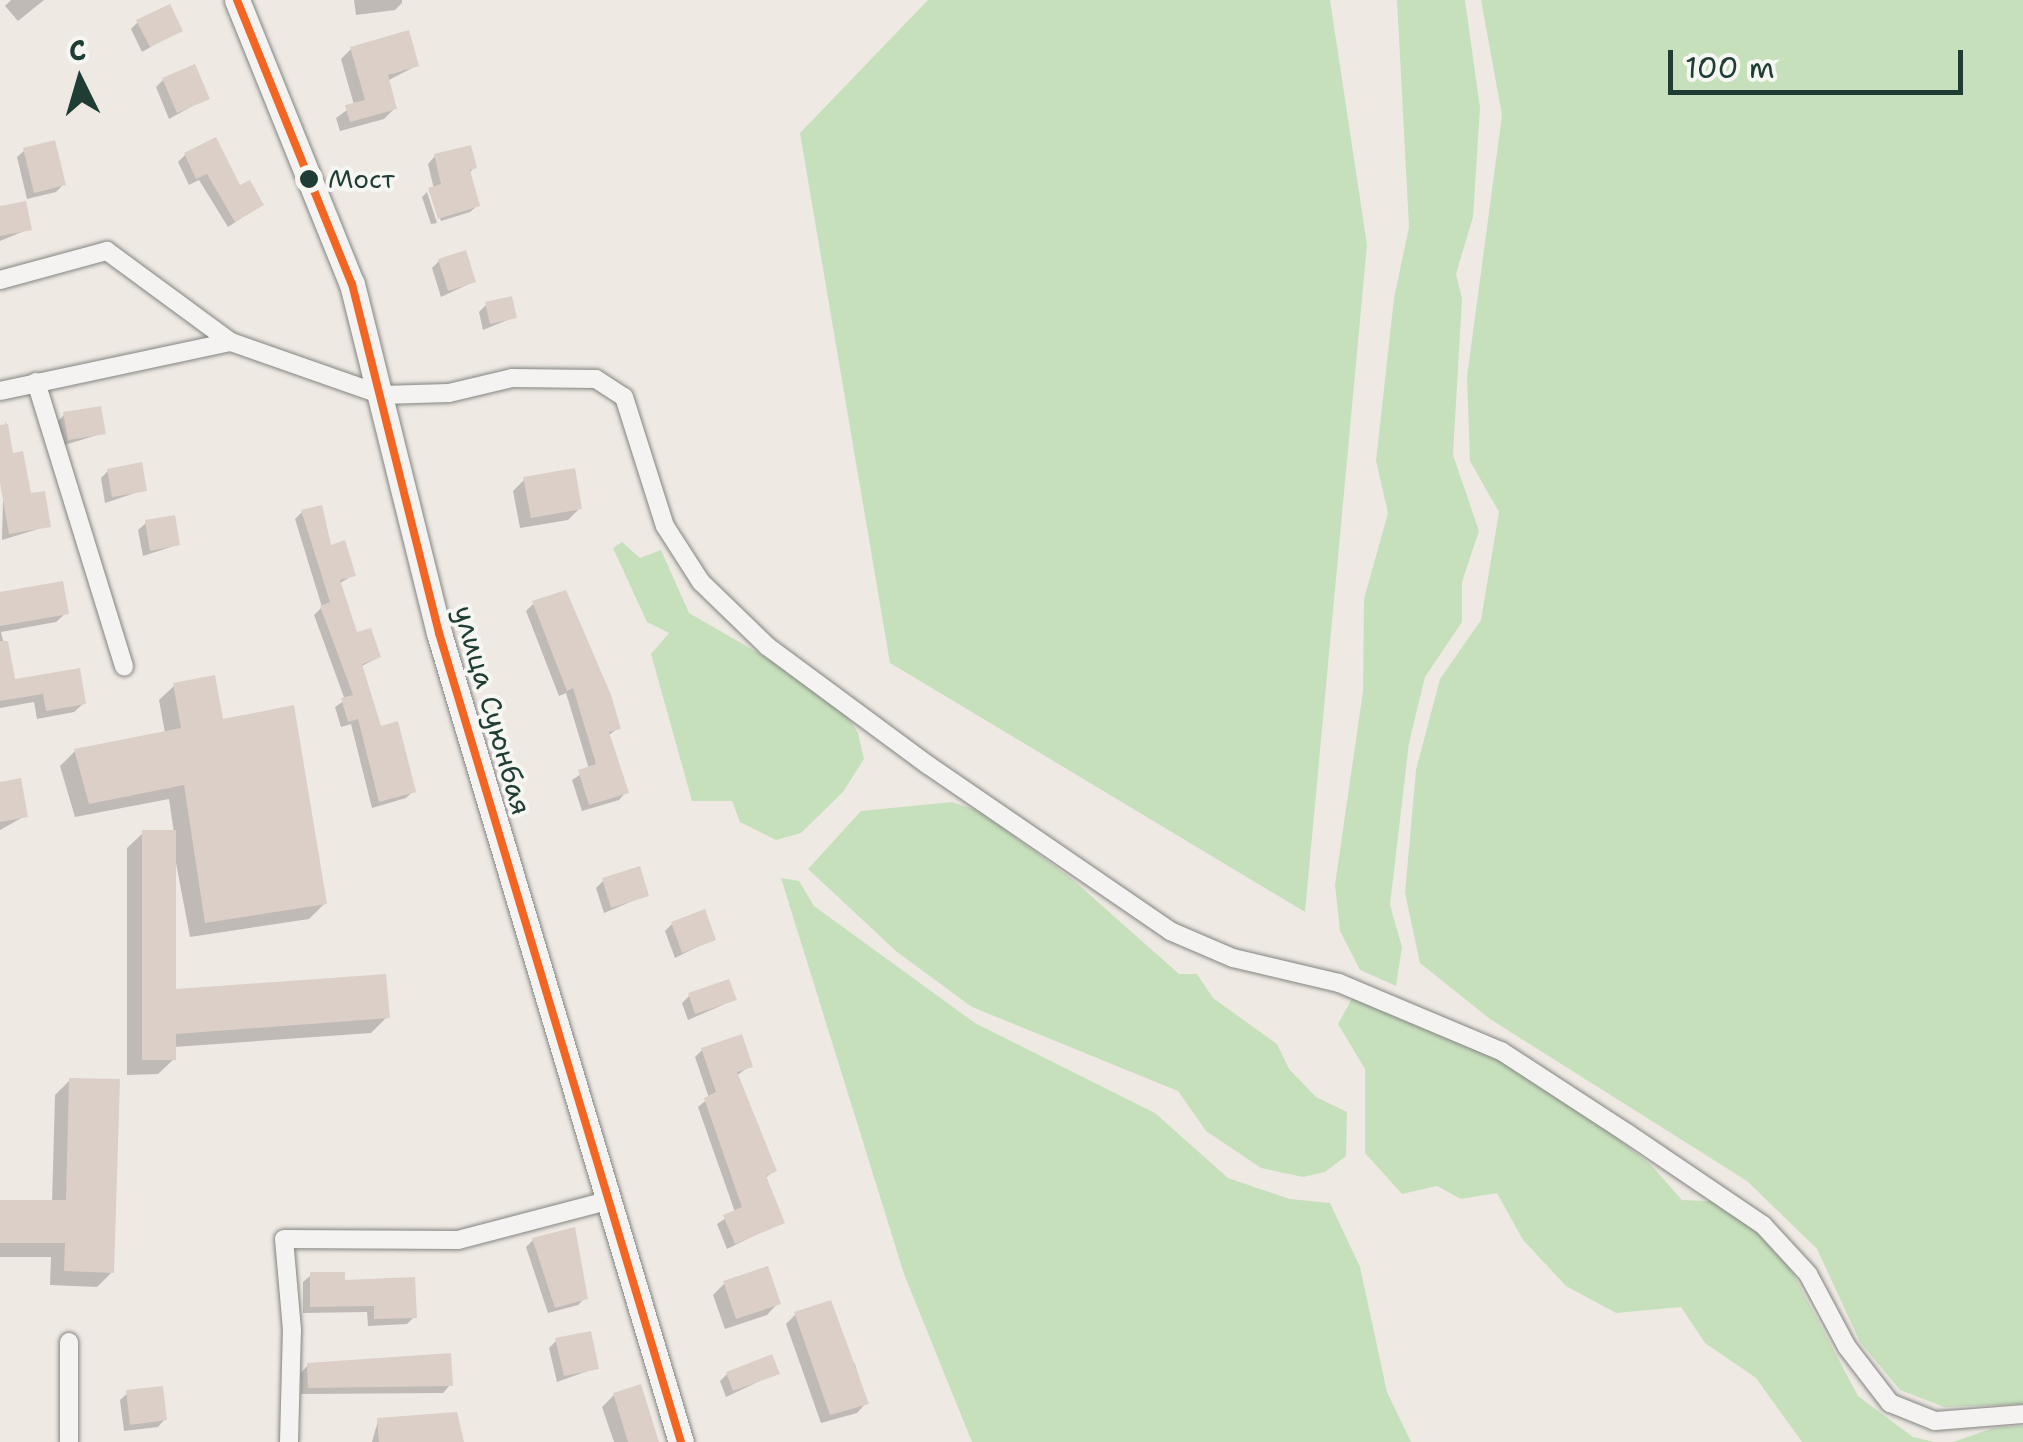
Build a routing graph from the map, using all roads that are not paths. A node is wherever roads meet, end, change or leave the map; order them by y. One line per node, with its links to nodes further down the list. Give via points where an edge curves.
1 (237, 0): 6 (main road, улица Суюнбая, via 352,284)
2 (0, 280): 3 (street, via 107,251)
3 (231, 342): 4 (street); 6 (street)
4 (36, 382): 5 (street); 7 (street)
5 (0, 391)
6 (382, 395): 8 (main road, улица Суюнбая, via 439,633); 10 (street, via 449,393 512,378 596,379 624,398 665,526 701,582 767,646 928,765 1170,931 1233,958 1339,983 1502,1051 1611,1123 1763,1225 1808,1274 1848,1348 1890,1403 1935,1421)
7 (124, 666)
8 (608, 1201): 12 (street, via 458,1240 284,1240 292,1330); 13 (main road, улица Суюнбая)
9 (70, 1342): 11 (street)
10 (2023, 1414)
11 (69, 1442)
12 (289, 1442)
13 (682, 1442)

